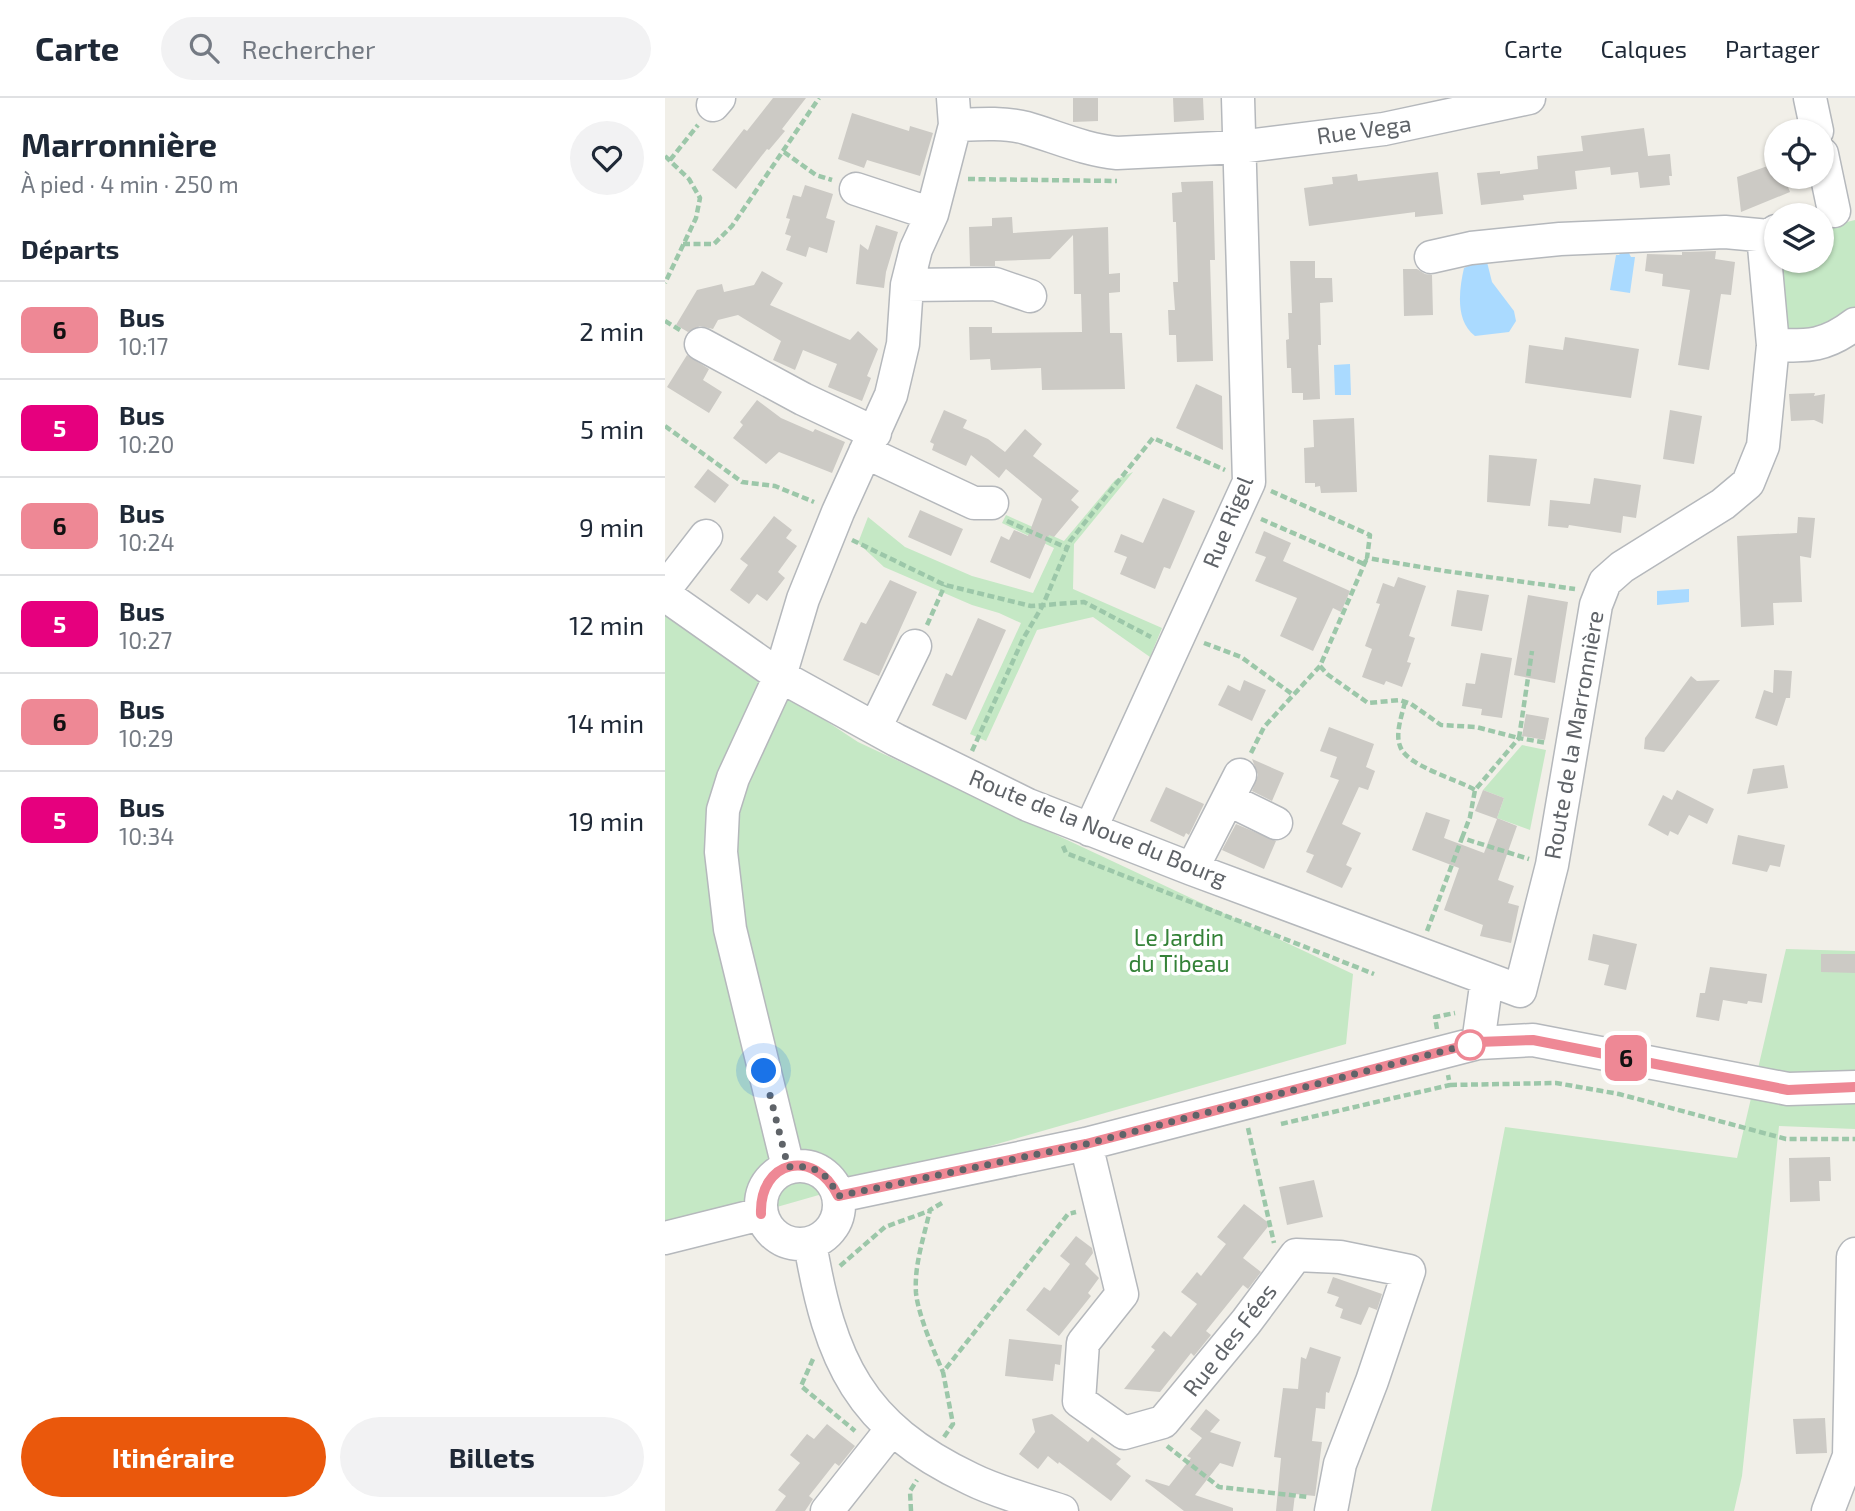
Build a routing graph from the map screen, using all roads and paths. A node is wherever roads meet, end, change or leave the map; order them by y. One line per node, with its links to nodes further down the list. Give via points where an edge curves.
1 (819, 98): 10 (path)
2 (1238, 98): 9 (street, Rue Rigel)
3 (1529, 98): 6 (street, Rue Vega)
4 (1810, 98): 8 (street)
5 (716, 102): 13 (path)
6 (1434, 108): 9 (street, Rue Vega, via 1384,129)
7 (954, 111): 11 (street, Rue Vega, via 980,123 1024,128); 18 (street)
8 (1814, 119)
9 (1240, 147): 11 (street, Rue Vega); 31 (street, Rue Rigel)
10 (783, 152): 15 (path, via 816,175); 20 (path, via 732,226 714,244)
11 (1117, 153): 14 (path, via 1117,182)
12 (665, 156): 13 (path)
13 (670, 160): 20 (path, via 700,198)
14 (968, 179)
15 (856, 188): 18 (street)
16 (1830, 189): 17 (street)
17 (1836, 212)
18 (932, 214): 24 (street)
19 (1764, 233): 21 (street, via 1560,239)
20 (683, 244): 23 (path)
21 (1431, 257)
22 (1767, 273): 28 (street, Route de la Marronnière)
23 (665, 282)
24 (907, 285): 25 (street, via 995,284); 30 (street, via 903,344 891,395)
25 (1030, 296)
26 (1855, 324): 28 (street, via 1837,338 1808,346)
27 (701, 345): 30 (street, via 803,399)
28 (1773, 345): 40 (street, Route de la Marronnière, via 1763,446 1748,483 1723,504 1622,567 1605,582)
29 (665, 426): 33 (path, via 742,482 775,486)
30 (870, 443): 32 (street, via 974,503); 33 (street)
31 (1244, 495): 35 (path, via 1153,438); 36 (path, via 1370,535); 37 (path); 42 (street, Rue Rigel)
32 (992, 503): 35 (path, via 997,516)
33 (838, 512): 38 (path, via 849,538); 46 (street, via 803,599)
34 (706, 536): 39 (street)
35 (1067, 548): 41 (path)
36 (1367, 558): 37 (path); 40 (path)
37 (1364, 564): 45 (path)
38 (946, 585): 41 (path, via 1031,606); 43 (path)
39 (665, 592): 46 (street, Route de la Noue du Bourg)
40 (1600, 594): 51 (street, Route de la Marronnière)
41 (1044, 605): 42 (path, via 1084,602); 52 (path, via 1023,639)
42 (1177, 640): 47 (path, via 1241,657); 56 (street, Rue Rigel)
43 (915, 646): 49 (street)
44 (1532, 651): 50 (path)
45 (1320, 666): 47 (path); 48 (path, via 1368,703)
46 (780, 676): 49 (street, Route de la Noue du Bourg); 72 (street, via 733,778 723,810 721,852 730,929)
47 (1292, 694): 53 (path, via 1264,727)
48 (1405, 702): 50 (path, via 1441,725 1476,727); 54 (path, via 1398,736 1402,751 1416,763)
49 (875, 729): 52 (street, Route de la Noue du Bourg)
50 (1519, 738): 51 (path); 54 (path)
51 (1570, 746): 58 (street, Route de la Marronnière)
52 (963, 773): 56 (street, Route de la Noue du Bourg)
53 (1234, 788): 55 (street); 59 (street)
54 (1475, 790): 57 (path)
55 (1276, 823)
56 (1080, 826): 59 (street, Route de la Noue du Bourg); 60 (path, via 1063,846 1066,853)
57 (1462, 838): 58 (path); 60 (path)
58 (1552, 865): 61 (street, Route de la Marronnière)
59 (1192, 869): 60 (street, Route de la Noue du Bourg)
60 (1398, 961): 62 (street, Route de la Noue du Bourg)
61 (1520, 991): 62 (street, Route de la Noue du Bourg)
62 (1485, 993): 63 (street); 64 (path, via 1435,1017)
63 (1478, 1042): 64 (street); 66 (street, via 1533,1040 1788,1090)
64 (1442, 1052): 65 (path); 67 (street)
65 (1450, 1085): 68 (path); 70 (path, via 1556,1083 1619,1094 1786,1139)
66 (1855, 1087)
67 (1251, 1121): 69 (path); 71 (street); 80 (path, via 1273,1242)
68 (1275, 1125)
69 (1236, 1134)
70 (1855, 1139)
71 (1086, 1144): 73 (street); 75 (street)
72 (788, 1167): 73 (street, via 819,1170); 76 (street, via 765,1185)
73 (838, 1196): 78 (street, via 837,1220)
74 (953, 1200): 81 (path, via 930,1210 916,1289)
75 (1101, 1206): 81 (path, via 1068,1214); 82 (street, via 1122,1294 1083,1343 1079,1401 1124,1433)
76 (761, 1214): 77 (street); 78 (street, via 766,1226 785,1242)
77 (665, 1238)
78 (810, 1243): 83 (street, via 831,1336 858,1392)
79 (1855, 1254): 84 (street)
80 (1294, 1258): 82 (street, Rue des Fées); 86 (street, via 1340,1256 1409,1271 1340,1464)
81 (943, 1372): 85 (path, via 953,1424)
82 (1159, 1423): 86 (path, via 1162,1442 1219,1487)
83 (891, 1430): 85 (street); 87 (street)
84 (1852, 1456): 90 (street)
85 (930, 1458): 88 (path, via 910,1490); 89 (street, via 973,1481)
86 (1332, 1505)
87 (827, 1511)
88 (911, 1511)
89 (1062, 1511)
90 (1828, 1511)

